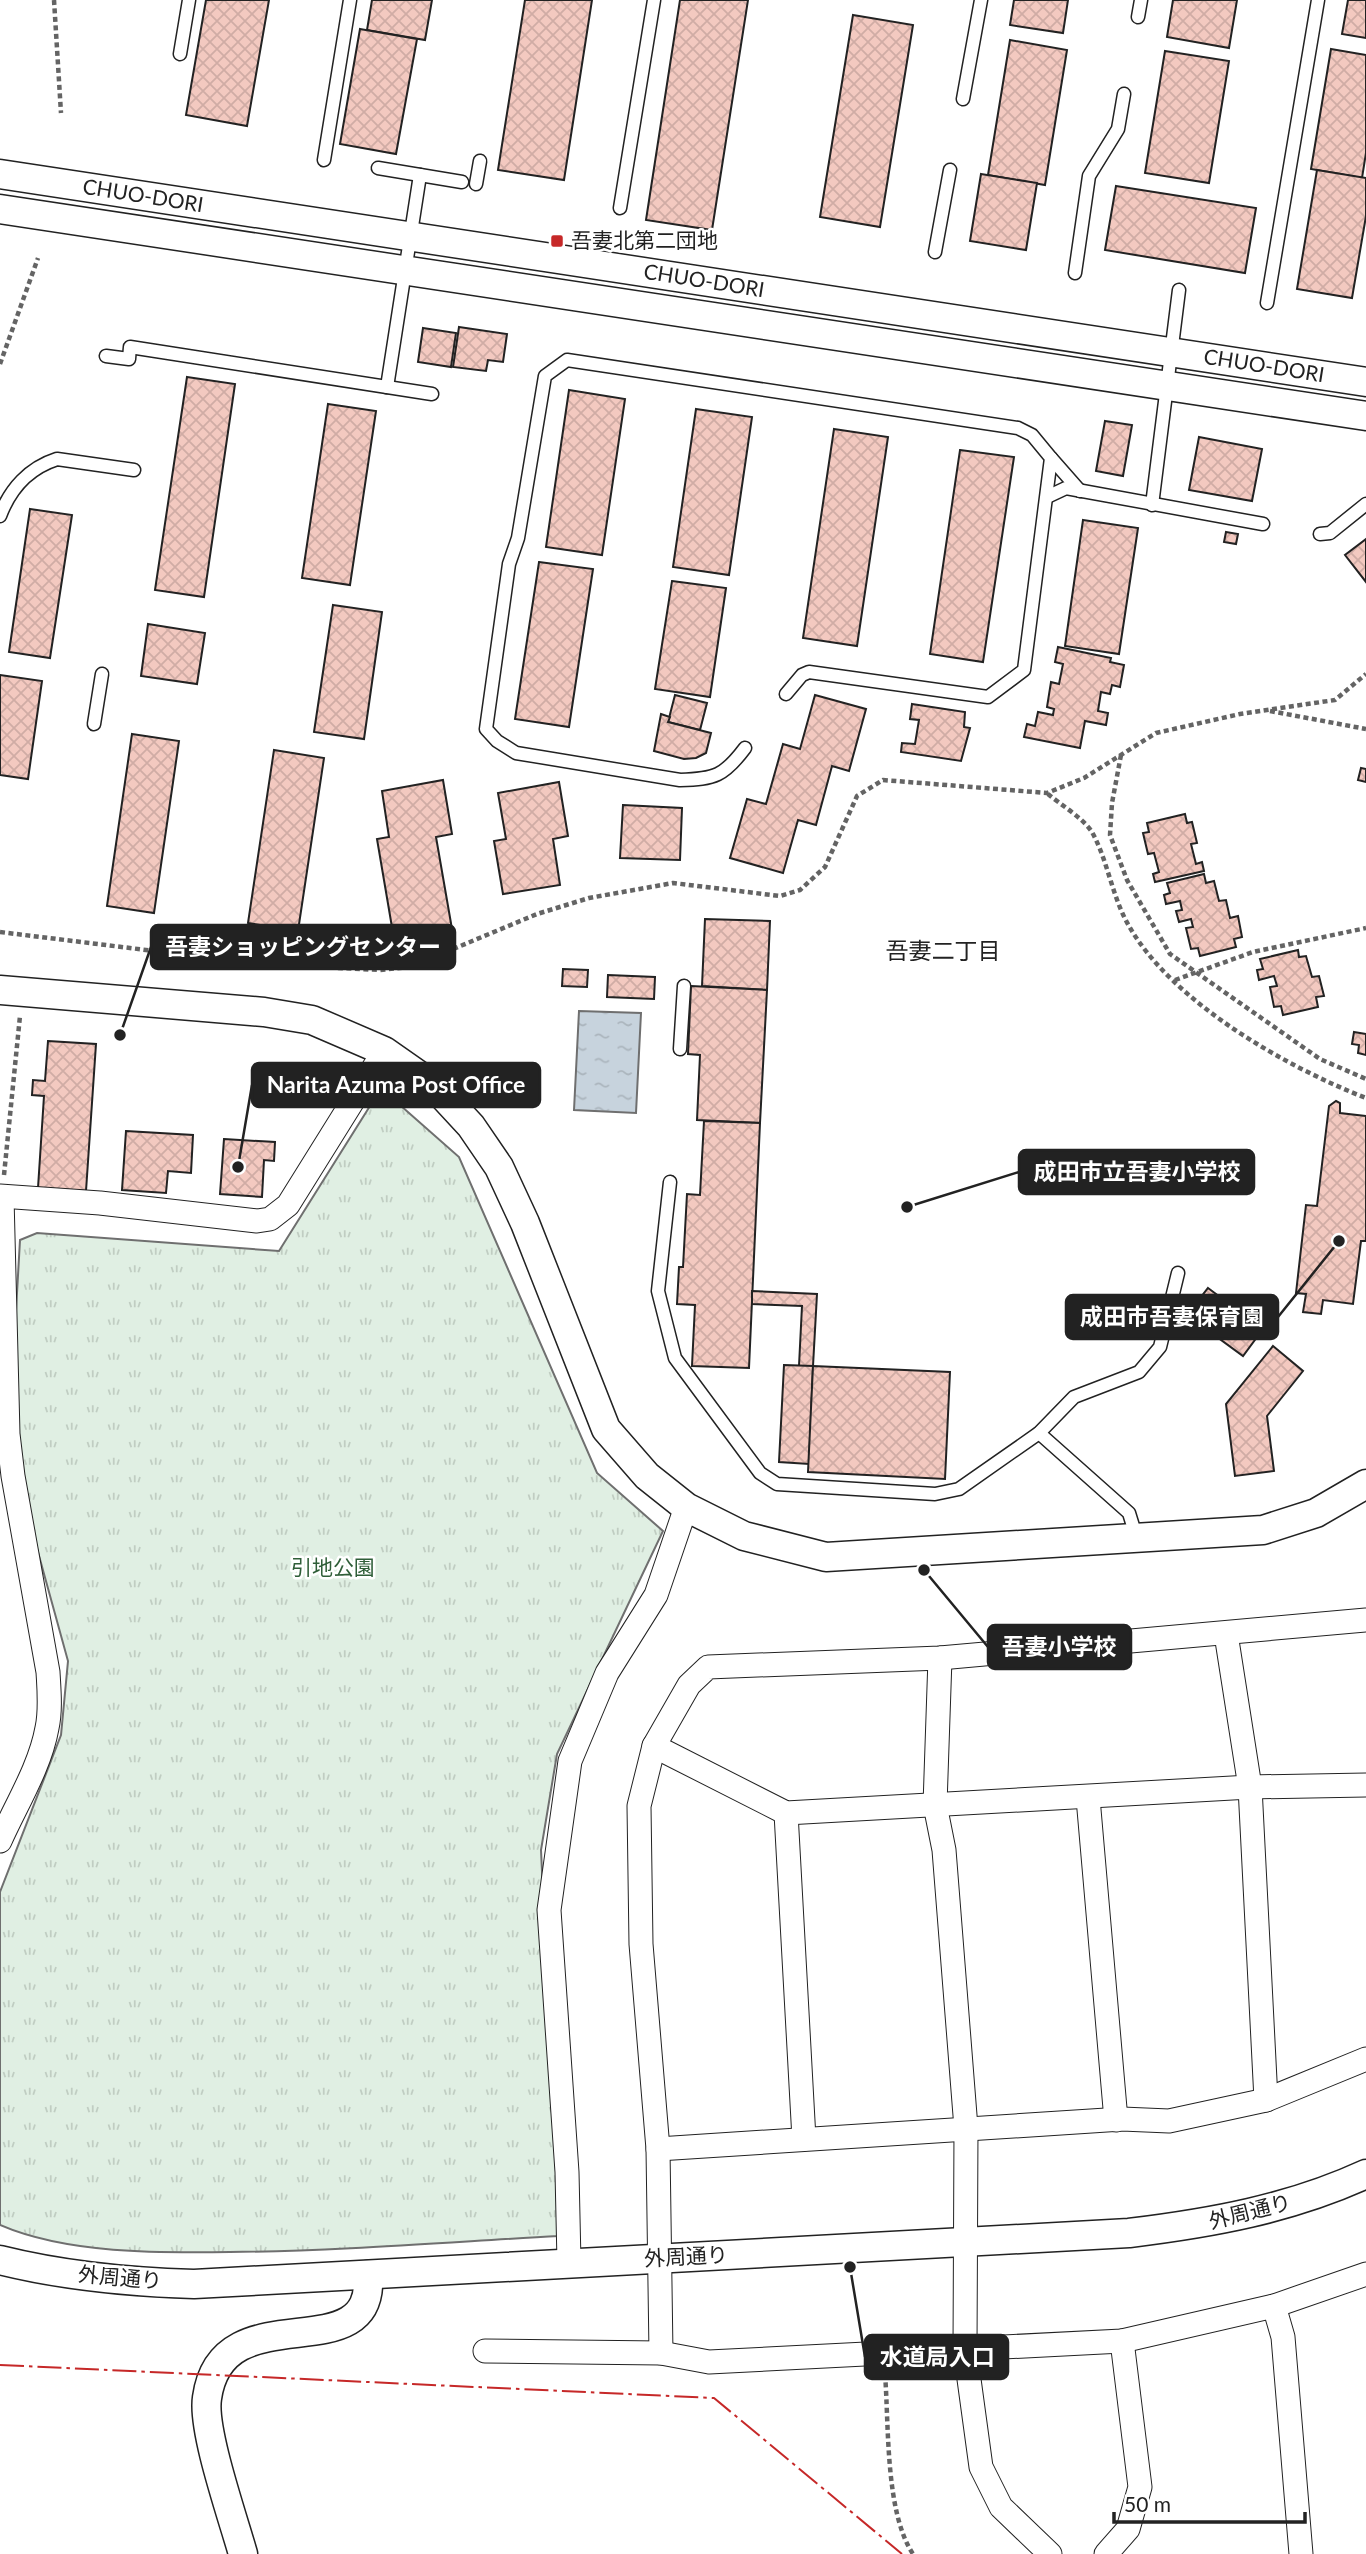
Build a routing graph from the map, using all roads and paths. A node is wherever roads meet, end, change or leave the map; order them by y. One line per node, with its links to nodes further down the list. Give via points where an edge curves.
1 (54, 0): 12 (path)
2 (189, 0): 9 (lane)
3 (350, 0): 13 (lane)
4 (654, 0): 21 (lane)
5 (981, 0): 11 (lane)
6 (1141, 0): 8 (lane)
7 (1318, 0): 29 (lane)
8 (1138, 17)
9 (180, 54)
10 (1124, 94): 27 (lane, via 1118,129 1089,176)
11 (963, 99)
12 (61, 113)
13 (324, 160)
14 (480, 161): 20 (lane)
15 (378, 168): 18 (lane)
16 (950, 170): 24 (lane)
17 (0, 174): 23 (street, CHUO-DORI)
18 (421, 175): 19 (lane); 23 (lane)
19 (462, 182)
20 (476, 184)
21 (620, 208)
22 (0, 209): 26 (street, CHUO-DORI)
23 (411, 236): 26 (lane); 30 (street, CHUO-DORI)
24 (935, 252)
25 (38, 258): 32 (path)
26 (406, 270): 34 (street, CHUO-DORI); 35 (lane)
27 (1074, 274)
28 (1179, 290): 30 (lane)
29 (1267, 303)
30 (1171, 352): 33 (street, CHUO-DORI); 34 (lane)
31 (106, 356): 35 (lane, via 128,359 130,347)
32 (0, 364)
33 (1366, 382)
34 (1167, 386): 37 (street, CHUO-DORI); 43 (lane)
35 (387, 387): 36 (lane)
36 (432, 394)
37 (1366, 416)
38 (1051, 458): 40 (lane); 41 (lane); 53 (lane, via 1032,435 1018,428 567,360 545,376 519,538 509,564 486,729 516,753 680,780 705,779 727,771)
39 (134, 470): 44 (lane, via 57,459 48,462 26,476 7,498)
40 (1080, 491): 41 (lane, via 1066,488); 43 (lane)
41 (1049, 496): 49 (lane, via 1024,670 1005,687 988,697 809,672)
42 (1366, 504): 46 (lane, via 1330,533)
43 (1152, 505): 45 (lane)
44 (0, 516)
45 (1263, 524)
46 (1320, 534)
47 (102, 674): 51 (lane)
48 (1366, 674): 50 (path, via 1335,700)
49 (786, 694)
50 (1266, 710): 52 (path); 54 (path, via 1156,733)
51 (94, 724)
52 (1366, 729)
53 (745, 748)
54 (1121, 754): 55 (path, via 1084,778); 58 (path, via 1110,835 1126,880 1170,954)
55 (1047, 793): 57 (path, via 883,780 857,796 825,867 800,890 780,896 673,883 589,898 537,914 410,967 260,964); 59 (path, via 1091,831 1128,926)
56 (1366, 928): 58 (path, via 1253,952)
57 (0, 932)
58 (1195, 972): 59 (path); 65 (path, via 1320,1059)
59 (1174, 980): 66 (path, via 1261,1046 1317,1079)
60 (684, 986): 63 (lane)
61 (0, 990): 64 (street, via 264,1012 312,1020)
62 (20, 1012): 68 (path)
63 (680, 1049)
64 (384, 1051): 68 (street, via 288,1205 270,1219); 73 (street, via 434,1086 471,1126 499,1167 606,1429 648,1476)
65 (1366, 1079)
66 (1366, 1098)
67 (670, 1182): 70 (lane, via 659,1291 676,1358 761,1474 777,1484 935,1494 959,1489)
68 (1, 1197): 71 (street)
69 (1178, 1273): 70 (lane, via 1160,1347 1139,1372 1074,1397)
70 (1039, 1433): 74 (lane, via 1129,1513)
71 (4, 1434): 84 (street, via 46,1659 49,1699 39,1753)
72 (1366, 1484): 74 (street, via 1316,1513 1263,1531)
73 (686, 1507): 74 (street, via 744,1536 826,1557); 95 (street, via 656,1595 607,1672 570,1761 549,1910)
74 (1137, 1540)
75 (1366, 1620): 76 (street)
76 (1226, 1634): 77 (street); 80 (street)
77 (940, 1658): 78 (street, via 708,1667 689,1685); 82 (street)
78 (654, 1746): 83 (street); 90 (street, via 639,1806 641,1944)
79 (1366, 1784): 80 (street)
80 (1250, 1787): 81 (street); 86 (street)
81 (1088, 1798): 82 (street); 87 (street)
82 (935, 1805): 83 (street); 88 (street, via 944,1850)
83 (786, 1813): 89 (street)
84 (0, 1841)
85 (1366, 2059): 86 (street)
86 (1266, 2100): 87 (street, via 1169,2121)
87 (1116, 2120): 88 (street)
88 (966, 2128): 89 (street); 92 (street)
89 (804, 2139): 90 (street)
90 (658, 2149): 93 (street)
91 (1366, 2174): 92 (street, 外周通り, via 1311,2196 1205,2224)
92 (967, 2242): 93 (street, 外周通り); 100 (street)
93 (660, 2258): 95 (street, 外周通り); 103 (street)
94 (0, 2260): 97 (street, 外周通り, via 138,2282 194,2284)
95 (569, 2262): 97 (street, 外周通り)
96 (1366, 2274): 98 (street)
97 (368, 2275): 104 (street, via 363,2308 353,2320 253,2339 221,2359 211,2376 206,2418)
98 (1274, 2306): 99 (street); 108 (street, via 1283,2337)
99 (1122, 2341): 100 (street); 107 (street, via 1140,2487 1128,2529)
100 (965, 2350): 102 (street); 106 (street, via 981,2467 989,2488 1013,2522)
101 (485, 2351): 103 (street)
102 (883, 2352): 103 (street, via 709,2362); 105 (path, via 895,2508)
103 (661, 2353)
104 (243, 2554)
105 (913, 2554)
106 (1050, 2554)
107 (1106, 2554)
108 (1301, 2554)

